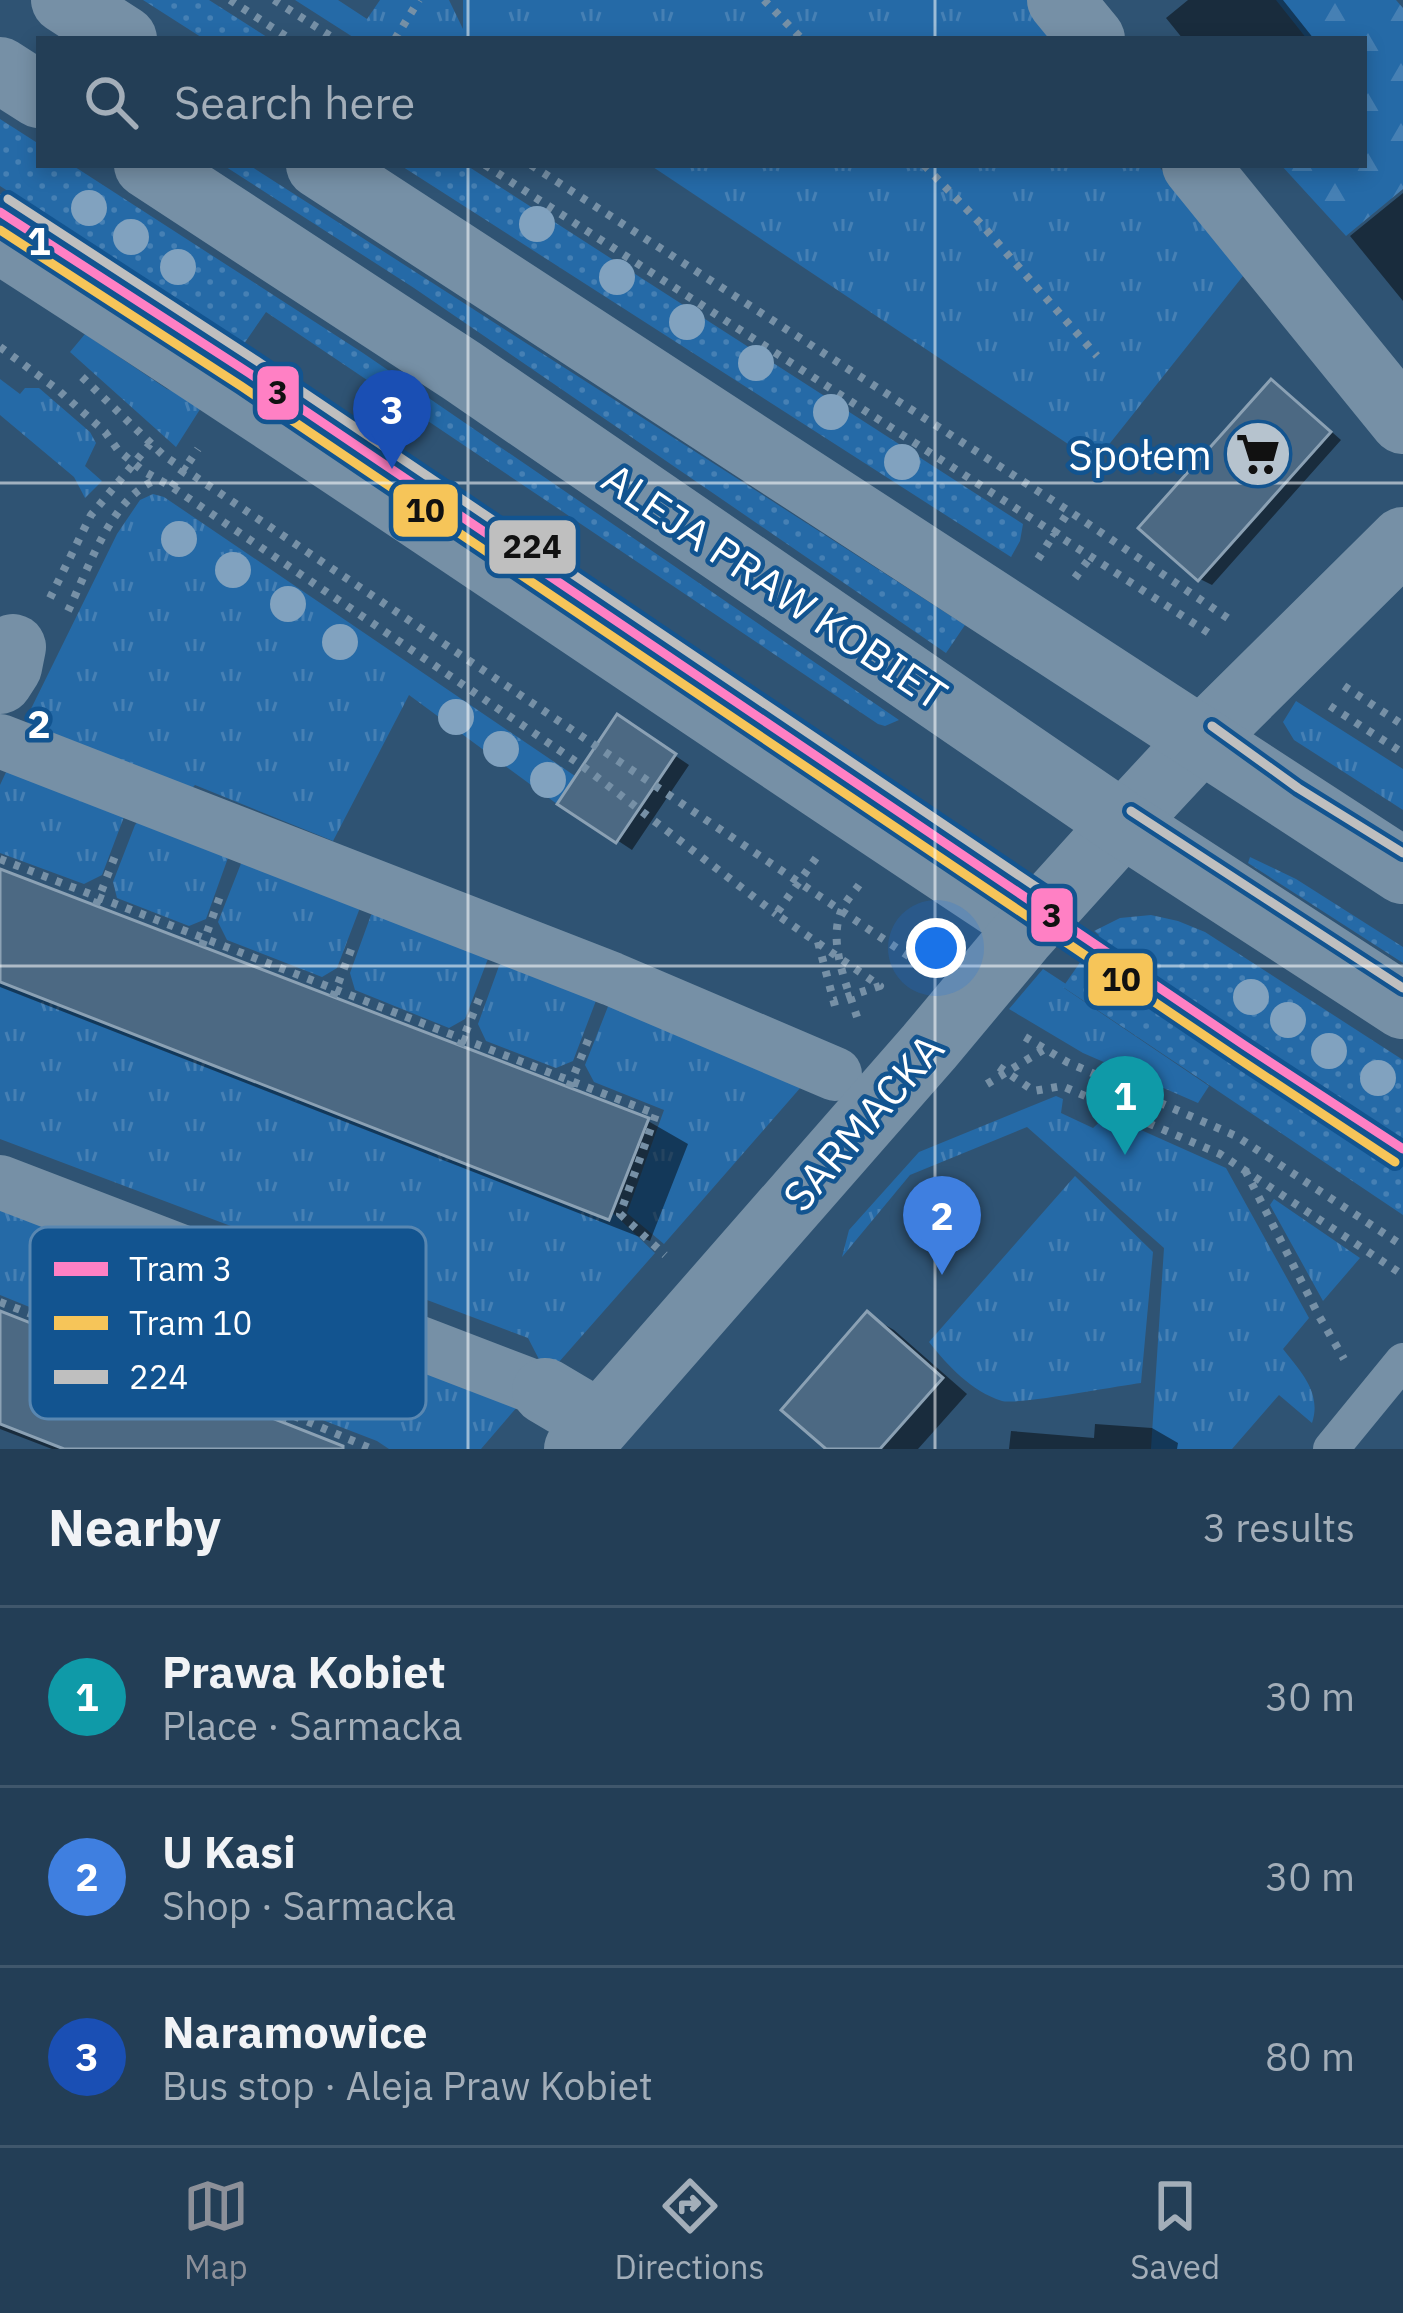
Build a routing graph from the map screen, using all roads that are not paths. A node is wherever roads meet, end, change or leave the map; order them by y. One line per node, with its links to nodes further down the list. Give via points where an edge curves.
1 (64, 0): 3 (street)
2 (1060, 0): 4 (street)
3 (119, 36)
4 (1090, 36)
5 (0, 70): 6 (street)
6 (36, 93)
7 (152, 168): 16 (street, ALEJA PRAW KOBIET, via 462,370)
8 (324, 168): 14 (street)
9 (1197, 168): 12 (street)
10 (0, 212): 18 (lane, via 249,373)
11 (0, 258): 18 (lane)
12 (1403, 421)
13 (1403, 540): 14 (street, SARMACKA)
14 (1203, 739): 16 (street, SARMACKA); 17 (street)
15 (0, 741): 20 (street, via 612,979)
16 (1123, 824): 18 (street, SARMACKA); 19 (street, ALEJA PRAW KOBIET)
17 (1403, 871)
18 (1033, 924): 20 (street, SARMACKA, via 970,999)
19 (1403, 1006)
20 (854, 1092): 25 (street, SARMACKA)
21 (0, 1182): 22 (street)
22 (108, 1227)
23 (426, 1359): 25 (street)
24 (1403, 1361): 26 (lane)
25 (574, 1421)
26 (1331, 1449)

